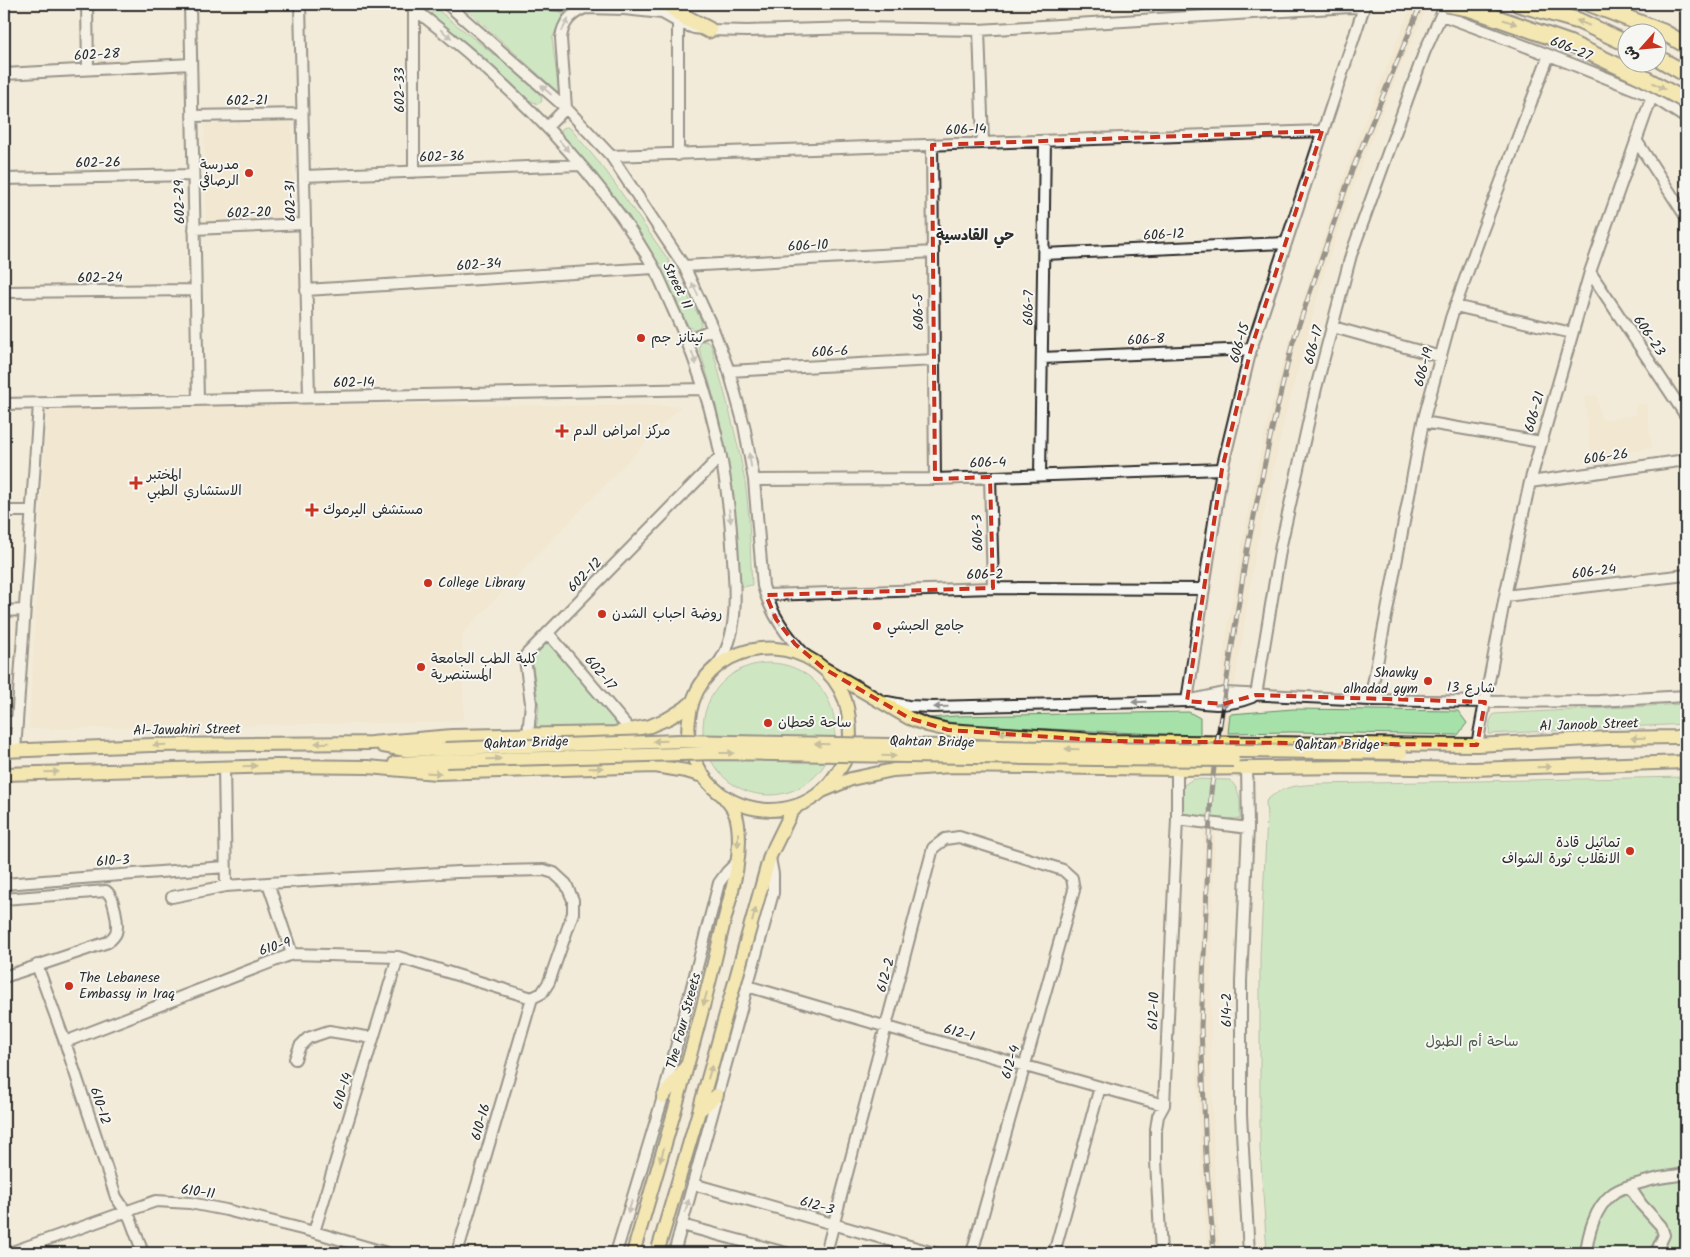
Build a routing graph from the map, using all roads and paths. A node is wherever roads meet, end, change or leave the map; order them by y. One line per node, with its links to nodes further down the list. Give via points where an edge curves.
1 (87, 4): 25 (street)
2 (190, 4): 23 (street, 602-29)
3 (300, 4): 31 (street, 602-31)
4 (447, 4): 30 (street, Street 11, one-way to 4)
5 (552, 4): 13 (street)
6 (668, 4): 18 (highway)
7 (1519, 4): 20 (highway, one-way to 7, via 1579,21)
8 (1590, 4): 21 (highway, via 1663,32)
9 (1685, 4): 14 (street)
10 (413, 5): 34 (street, Street 11, one-way to 34, via 495,76); 43 (street, 602-33)
11 (1350, 6): 12 (street); 17 (street); 19 (street)
12 (1364, 6): 17 (street, 606-15)
13 (586, 8): 16 (street, via 662,13); 30 (street, one-way to 13, via 561,32 570,16)
14 (1686, 10)
15 (1443, 11): 22 (street, 606-27); 29 (highway, one-way to 29, bridge, via 1468,8 1569,43); 60 (street, 606-17, via 1424,53 1351,255)
16 (678, 22): 18 (street); 40 (street)
17 (1358, 22): 35 (street, 606-15)
18 (709, 30): 19 (street)
19 (979, 30): 38 (street)
20 (1618, 39)
21 (1686, 45)
22 (1549, 55): 28 (street, 606-27); 59 (street, 606-19)
23 (191, 64): 25 (street, 602-28); 32 (street, 602-29)
24 (1668, 64): 27 (highway)
25 (88, 69): 26 (street, 602-28)
26 (4, 74)
27 (1686, 74)
28 (1652, 96): 33 (street, 606-27); 36 (street, 606-21)
29 (1686, 101)
30 (566, 108): 34 (street); 41 (street, Street 11)
31 (302, 114): 32 (street, 602-21); 45 (street, 602-31)
32 (192, 116): 44 (street, 602-29)
33 (1686, 118)
34 (547, 127): 42 (street, Street 11, one-way to 42)
35 (1322, 130): 37 (street, 606-14); 50 (street, 606-15)
36 (1636, 140): 47 (street); 55 (street, 606-21)
37 (1045, 141): 38 (street, 606-14); 52 (street, 606-7)
38 (983, 143): 39 (street, 606-14)
39 (932, 145): 40 (street, 606-14); 51 (street, 606-5)
40 (678, 155): 41 (street, 606-14)
41 (611, 156): 53 (street, Street 11)
42 (580, 165): 43 (street, 602-36); 54 (street, Street 11, via 620,216)
43 (414, 172): 45 (street, 602-36)
44 (193, 175): 46 (street, 602-26); 49 (street, 602-29)
45 (304, 176): 48 (street, 602-31)
46 (4, 179)
47 (1686, 217)
48 (305, 224): 49 (street, 602-20); 57 (street, 602-31)
49 (194, 229): 56 (street, 602-29)
50 (1286, 242): 52 (street, 606-12); 64 (street, 606-15)
51 (932, 252): 53 (street, 606-10); 67 (street, 606-5)
52 (1044, 254): 66 (street, 606-7)
53 (684, 266): 61 (street, Street 11, one-way to 53)
54 (654, 268): 57 (street, 602-34); 63 (street, Street 11)
55 (1590, 272): 62 (street, 606-21); 74 (street, 606-23)
56 (196, 290): 58 (street, 602-24); 71 (street, 602-29)
57 (306, 290): 70 (street, 602-31)
58 (4, 292)
59 (1455, 306): 62 (street); 65 (street, 606-19)
60 (1333, 327): 65 (street); 98 (street, 606-17, via 1281,545)
61 (713, 329): 63 (street); 68 (street, Street 11)
62 (1572, 334): 76 (street, 606-21)
63 (687, 340): 69 (street, Street 11, one-way to 69)
64 (1251, 349): 66 (street, 606-8); 79 (street, 606-15)
65 (1441, 357): 75 (street, 606-19)
66 (1042, 358): 80 (street, 606-7)
67 (934, 360): 68 (street, 606-6); 82 (street, 606-5)
68 (729, 371): 83 (street, Street 11, one-way to 68, via 744,425)
69 (704, 389): 70 (street, 602-14); 77 (street, Street 11)
70 (309, 398): 71 (street, 602-14)
71 (198, 400): 73 (street, 602-14)
72 (4, 404): 73 (street, 602-14)
73 (39, 404): 85 (street)
74 (1686, 416)
75 (1423, 422): 76 (street); 101 (street, 606-19)
76 (1541, 442): 84 (street, 606-21)
77 (721, 456): 94 (street, 602-12); 96 (street, Street 11, one-way to 96, via 730,520 734,609 732,631)
78 (1686, 460): 84 (street, 606-26)
79 (1222, 469): 80 (street, 606-4); 89 (street, 606-15)
80 (1040, 475): 81 (street, 606-4)
81 (990, 477): 82 (street, 606-4); 88 (street, 606-3)
82 (935, 479): 83 (street, 606-4)
83 (754, 480): 90 (street, Street 11)
84 (1530, 482): 91 (street, 606-21)
85 (31, 511): 86 (street); 92 (street)
86 (4, 512)
87 (1686, 574): 91 (street, 606-24)
88 (993, 588): 89 (street, 606-2); 90 (street, 606-2)
89 (1204, 589): 103 (street, 606-15)
90 (766, 595): 95 (street, Street 11, one-way to 90, via 776,619)
91 (1505, 596): 104 (street, 606-21)
92 (24, 610): 93 (street); 106 (street)
93 (4, 611)
94 (548, 633): 107 (street, 602-17); 108 (street, 602-12, via 525,657 531,703)
95 (807, 657): 96 (main road, via 784,649 760,648 737,654); 97 (main road)
96 (716, 666): 102 (main road, via 702,682)
97 (823, 668): 100 (main road); 111 (main road, via 845,699 850,718)
98 (1256, 696): 101 (street, شارع 13); 103 (street, شارع 13, via 1222,704)
99 (1686, 696): 104 (street, شارع 13)
100 (872, 697): 103 (street, شارع 13, one-way to 100, via 920,707); 114 (main road, one-way to 100, via 1109,741 948,730 909,718)
101 (1370, 700): 104 (street, شارع 13)
102 (693, 701): 107 (main road, via 668,718); 109 (main road)
103 (1187, 701)
104 (1485, 702): 114 (street, 606-21)
105 (4, 722): 106 (street)
106 (16, 722): 115 (street)
107 (631, 731): 108 (main road)
108 (528, 735): 112 (main road, via 452,736)
109 (688, 735)
110 (1686, 735): 113 (main road, Al Janoob Street, one-way to 113)
111 (850, 738)
112 (371, 743): 115 (main road, Al-Jawahiri Street, one-way to 115, via 151,745); 116 (main road, Qahtan Bridge)
113 (1492, 744): 114 (main road); 117 (main road, Qahtan Bridge)
114 (1477, 745)
115 (9, 751)
116 (445, 755): 117 (main road, Qahtan Bridge, bridge, via 716,753 1097,760); 122 (main road, Qahtan Bridge)
117 (1401, 756): 124 (main road, Qahtan Bridge)
118 (694, 759): 127 (main road)
119 (844, 762): 128 (main road)
120 (1686, 762): 124 (main road, one-way to 120)
121 (224, 766): 122 (main road, one-way to 122); 126 (main road, one-way to 121); 135 (street)
122 (368, 767): 127 (main road, one-way to 127, via 436,773 655,766)
123 (1247, 767): 124 (main road); 125 (main road); 132 (street, 614-2)
124 (1496, 768)
125 (1177, 769): 128 (main road, via 952,766 893,770 852,779); 131 (street, 612-10)
126 (4, 774)
127 (703, 776): 129 (main road)
128 (822, 791): 130 (main road)
129 (723, 796): 130 (main road, via 751,808 782,810); 134 (main road, The Four Streets, one-way to 134, via 734,810 738,824)
130 (798, 806): 133 (main road, via 791,813)
131 (1176, 819): 132 (street); 157 (street, 612-10)
132 (1248, 828): 181 (street, 614-2, via 1241,982 1241,1115)
133 (770, 856): 146 (street, via 773,893); 158 (main road, one-way to 133)
134 (737, 862): 152 (main road, The Four Streets, one-way to 152); 156 (street, via 719,883)
135 (225, 867): 138 (street, 610-3); 139 (street)
136 (1072, 878): 148 (street, 612-2, via 1063,870 959,837 945,839 934,848); 153 (street, 612-4, via 1074,890)
137 (268, 883): 139 (street); 142 (street); 147 (street, via 532,869 554,873 566,884 573,900 573,912 549,982 542,993)
138 (4, 884)
139 (226, 886): 140 (street)
140 (172, 897)
141 (4, 899): 144 (street, via 102,891 111,896 117,926 111,940)
142 (292, 954): 143 (street, 610-9); 150 (street, 610-9)
143 (398, 957): 147 (street, 610-9); 149 (street, 610-14)
144 (37, 965): 145 (street); 150 (street, 610-12)
145 (4, 977)
146 (747, 986): 148 (street, 612-1); 155 (street)
147 (532, 998): 170 (street, 610-16)
148 (887, 1027): 153 (street, 612-1); 164 (street, 612-2)
149 (373, 1038): 151 (street, via 329,1031 308,1038 300,1046); 165 (street, 610-14)
150 (65, 1042): 162 (street, 610-12, via 116,1197)
151 (295, 1059)
152 (689, 1062): 156 (main road); 172 (main road, The Four Streets, one-way to 172)
153 (1024, 1066): 154 (street, 612-1); 178 (street, 612-4)
154 (1100, 1087): 157 (street, 612-1); 179 (street)
155 (717, 1095): 158 (main road); 160 (street)
156 (663, 1097): 171 (street, one-way to 171)
157 (1164, 1105): 180 (street, 612-10, via 1156,1129)
158 (699, 1111): 173 (main road)
159 (1686, 1174): 161 (street)
160 (693, 1184): 163 (street, one-way to 160); 164 (street, 612-3)
161 (1629, 1186): 166 (street, via 1661,1226 1664,1235); 182 (street, via 1611,1194 1600,1208 1588,1237)
162 (125, 1212): 165 (street, 610-11, via 156,1201 190,1204); 167 (street, 610-11); 168 (street, 610-12)
163 (682, 1225): 174 (street); 175 (street)
164 (835, 1225): 176 (street, 612-2); 177 (street, 612-3)
165 (314, 1232): 169 (street, 610-11)
166 (1657, 1250)
167 (9, 1253)
168 (143, 1253)
169 (387, 1253)
170 (457, 1253)
171 (616, 1253)
172 (633, 1253)
173 (657, 1253)
174 (674, 1253)
175 (786, 1253)
176 (826, 1253)
177 (934, 1253)
178 (972, 1253)
179 (1054, 1253)
180 (1161, 1253)
181 (1249, 1253)
182 (1586, 1253)

